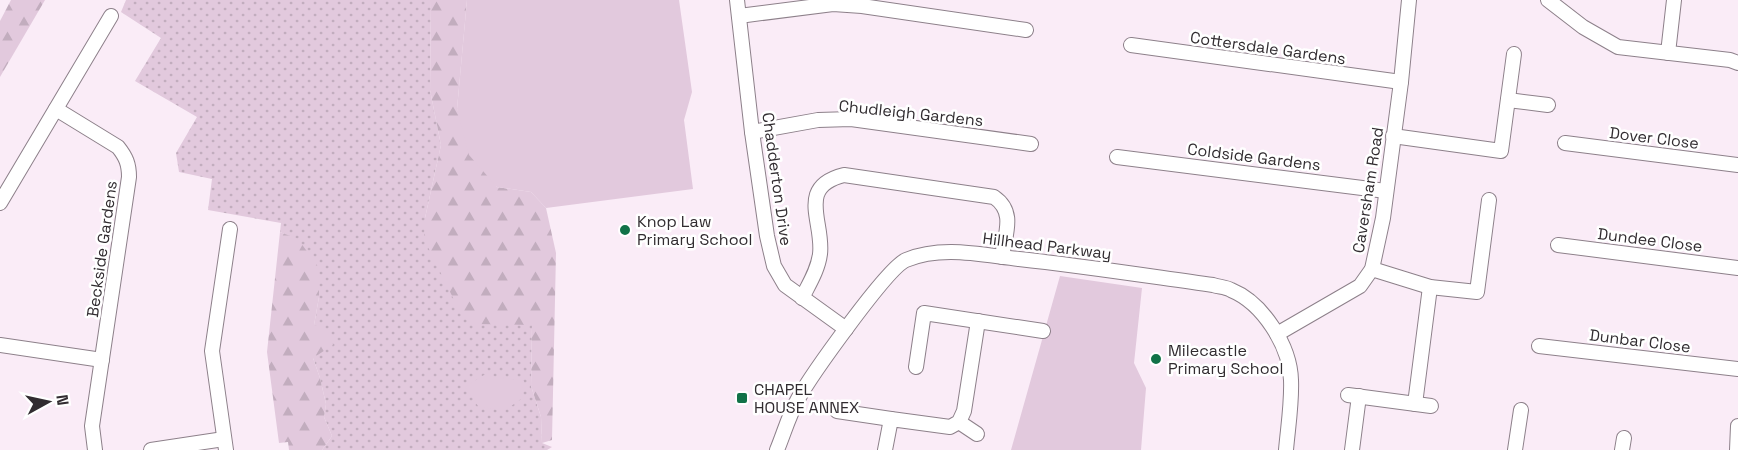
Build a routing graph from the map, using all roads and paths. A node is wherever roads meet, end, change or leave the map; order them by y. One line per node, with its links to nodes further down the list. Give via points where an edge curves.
1 (737, 0): 6 (street, Chadderton Drive)
2 (1409, 0): 12 (street, Caversham Road)
3 (1548, 0): 9 (street, via 1618,47)
4 (1674, 0): 9 (street)
5 (111, 16): 15 (street)
6 (739, 16): 7 (street, via 833,4); 16 (street, Chadderton Drive)
7 (1026, 30)
8 (1131, 45): 12 (street, Cottersdale Gardens)
9 (1668, 53): 11 (street)
10 (1514, 54): 13 (street)
11 (1738, 63)
12 (1401, 82): 17 (street, Caversham Road)
13 (1508, 100): 14 (street); 17 (street, via 1501,151)
14 (1548, 105)
15 (56, 109): 24 (street); 38 (street, Beckside Gardens, via 118,147 129,166)
16 (752, 132): 19 (street, Chudleigh Gardens, via 818,120 851,119); 31 (street, Chadderton Drive, via 774,266 785,285)
17 (1393, 136): 22 (street, Caversham Road)
18 (1566, 143): 21 (street, Dover Close)
19 (1031, 144)
20 (1117, 157): 22 (street, Coldside Gardens)
21 (1738, 165)
22 (1386, 191): 28 (street, Caversham Road)
23 (1489, 200): 30 (street, via 1477,292)
24 (0, 203)
25 (230, 229): 49 (street, via 212,351)
26 (1558, 245): 29 (street, Dundee Close)
27 (1002, 257): 31 (street, via 1008,215 1004,204 994,197 843,175 828,179 814,202 821,252); 33 (street, Hillhead Parkway, via 953,251 904,260); 35 (street, Hillhead Parkway, via 1232,290 1264,315)
28 (1372, 268): 30 (street); 35 (street, Caversham Road, via 1360,286)
29 (1738, 268)
30 (1430, 287): 41 (street)
31 (802, 298): 33 (street, Chadderton Drive)
32 (978, 321): 34 (street); 39 (street, via 924,313); 46 (street)
33 (846, 329): 52 (street, Hillhead Parkway, via 798,399)
34 (1043, 331)
35 (1277, 334): 54 (street, Hillhead Parkway, via 1291,378)
36 (0, 345): 38 (street)
37 (1539, 346): 40 (street, Dunbar Close)
38 (102, 360): 50 (street, Beckside Gardens, via 92,426)
39 (916, 367)
40 (1738, 369)
41 (1415, 404): 42 (street); 55 (street, via 1353,395)
42 (1431, 406)
43 (1521, 410): 56 (street)
44 (837, 411): 45 (street)
45 (891, 419): 46 (street, via 950,426); 53 (street)
46 (959, 422): 48 (street)
47 (1738, 426): 57 (street)
48 (977, 435)
49 (225, 445): 51 (street)
50 (95, 450)
51 (151, 450)
52 (777, 450)
53 (885, 450)
54 (1286, 450)
55 (1352, 450)
56 (1515, 450)
57 (1737, 450)

